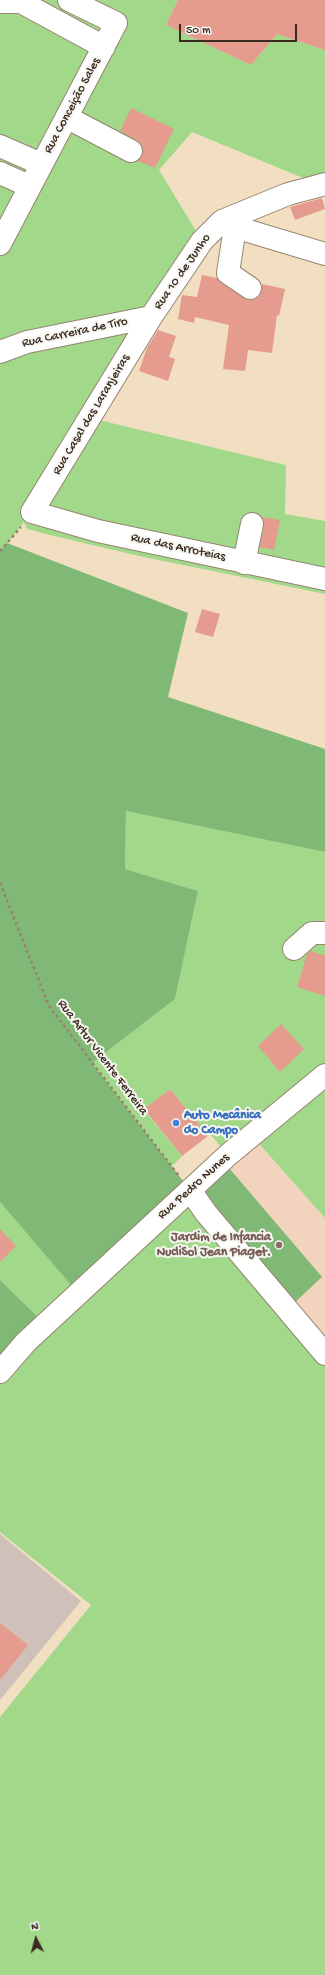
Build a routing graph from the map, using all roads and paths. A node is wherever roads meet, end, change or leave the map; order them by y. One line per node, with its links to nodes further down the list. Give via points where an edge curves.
1 (69, 0): 3 (street, Rua Conceição Sales, via 116,23)
2 (0, 2): 3 (street, Rua Conceição Sales, via 21,2)
3 (104, 47): 4 (street, Rua Conceição Sales)
4 (68, 118): 6 (street); 7 (street, Rua Conceição Sales)
5 (0, 146): 7 (street)
6 (131, 151)
7 (41, 164): 10 (street, Rua Conceição Sales)
8 (0, 173): 10 (street)
9 (325, 184): 11 (street, Rua 10 de Junho, via 288,194)
10 (30, 186): 12 (street, Rua Conceição Sales)
11 (228, 224): 13 (street); 14 (street, via 228,273); 15 (street, Rua 10 de Junho, via 193,254)
12 (0, 244)
13 (325, 254)
14 (250, 288)
15 (152, 317): 16 (street, Rua Carreira de Tiro, via 27,342); 17 (street, Rua Casal das Laranjeiras)
16 (0, 352)
17 (32, 512): 19 (path); 20 (street, Rua das Arroteias, via 98,531)
18 (252, 524): 20 (street)
19 (0, 551)
20 (244, 563): 21 (street, Rua das Arroteias)
21 (325, 578)
22 (0, 882): 26 (path, Rua Artur Vicente Ferreira, via 49,1006)
23 (325, 933): 24 (street, via 312,933)
24 (294, 949)
25 (325, 1075): 26 (street, Rua Pedro Nunes, via 228,1155)
26 (190, 1190): 27 (street, via 206,1213); 28 (street, Rua Pedro Nunes, via 26,1342)
27 (325, 1354)
28 (0, 1372)

